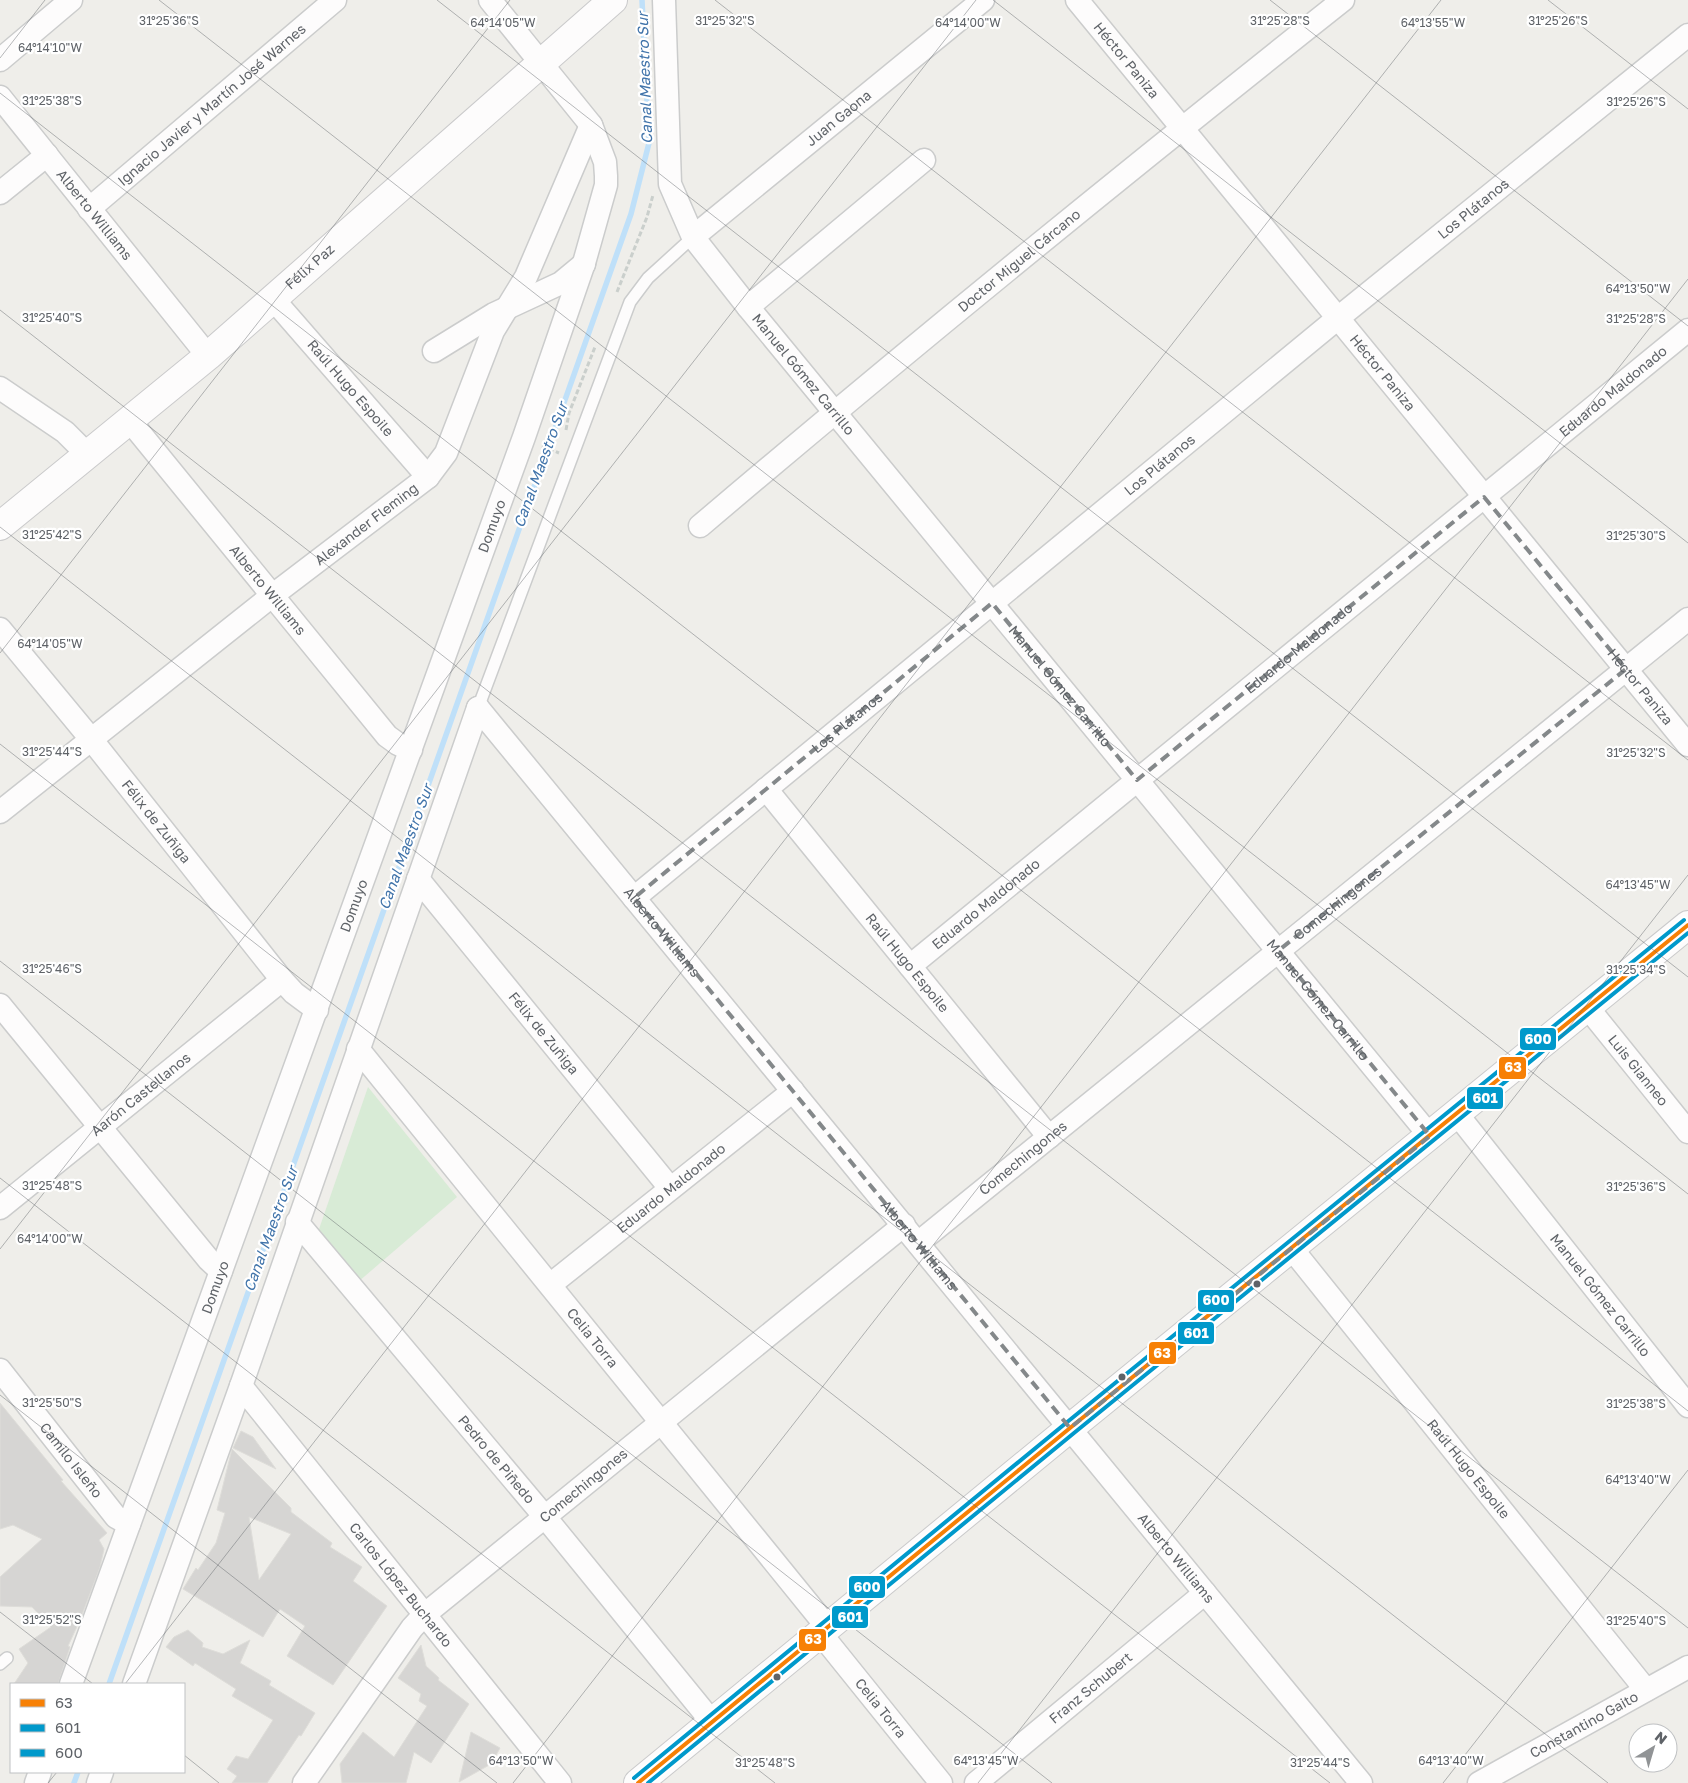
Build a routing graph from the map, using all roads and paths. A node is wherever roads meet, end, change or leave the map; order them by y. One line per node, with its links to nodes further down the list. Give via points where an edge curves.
1 (71, 0): 10 (street)
2 (335, 0): 18 (street, Ignacio Javier y Martín José Warnes)
3 (490, 0): 11 (street, Domuyo)
4 (664, 0): 19 (street, Manuel Gómez Carrillo, via 670,184)
5 (983, 0): 19 (street, Juan Gaona)
6 (1077, 0): 14 (street, Héctor Paniza)
7 (1343, 0): 14 (street, Doctor Miguel Cárcano)
8 (610, 1): 11 (main road, Félix Paz)
9 (1688, 35): 24 (street, Los Plátanos)
10 (0, 60)
11 (540, 64): 13 (street, Domuyo); 21 (main road, Félix Paz)
12 (0, 97): 15 (street, Alberto Williams)
13 (591, 125): 20 (street, Domuyo, via 605,162 606,186); 23 (street, Alexander Fleming, via 526,278)
14 (1182, 128): 24 (street, Héctor Paniza); 29 (street, Doctor Miguel Cárcano)
15 (47, 155): 17 (street); 18 (street, Alberto Williams)
16 (924, 160): 22 (street)
17 (0, 193)
18 (90, 208): 27 (street, Alberto Williams)
19 (693, 237): 22 (street, Manuel Gómez Carrillo); 43 (lane, via 648,278 630,302)
20 (584, 263): 23 (street, via 561,283); 46 (street, Domuyo)
21 (273, 299): 27 (main road, Félix Paz); 34 (street, Raúl Hugo Espoile)
22 (748, 307): 29 (street, Manuel Gómez Carrillo)
23 (506, 308): 26 (street); 34 (street, Alexander Fleming, via 493,332 446,453)
24 (1338, 318): 35 (street, Héctor Paniza); 39 (street, Los Plátanos)
25 (1688, 330): 35 (street, Eduardo Maldonado)
26 (434, 351)
27 (208, 356): 30 (main road, Félix Paz)
28 (0, 388): 33 (street, via 72,437)
29 (834, 412): 37 (street, Doctor Miguel Cárcano); 39 (street, Manuel Gómez Carrillo)
30 (130, 421): 33 (main road, Félix Paz); 38 (street, Alberto Williams)
31 (539, 445): 32 (path)
32 (556, 452)
33 (87, 454): 36 (main road, Félix Paz)
34 (428, 477): 38 (street, Alexander Fleming)
35 (1484, 496): 42 (street, Héctor Paniza); 47 (street, Eduardo Maldonado)
36 (0, 526)
37 (700, 526)
38 (273, 595): 44 (street, Alexander Fleming); 46 (street, Alberto Williams, via 387,736)
39 (992, 603): 47 (street, Manuel Gómez Carrillo); 48 (street, Los Plátanos)
40 (1688, 619): 42 (street, Comechingones)
41 (0, 629): 44 (street, Félix de Zuñiga)
42 (1626, 669): 45 (street, Héctor Paniza); 53 (street, Comechingones)
43 (478, 708): 50 (street); 51 (street, Alberto Williams)
44 (91, 739): 49 (street, Alexander Fleming); 55 (street, Félix de Zuñiga)
45 (1688, 745)
46 (411, 750): 58 (street, Domuyo)
47 (1137, 780): 53 (street, Manuel Gómez Carrillo); 54 (street, Eduardo Maldonado)
48 (766, 789): 51 (street, Los Plátanos); 54 (street, Raúl Hugo Espoile)
49 (0, 812)
50 (418, 879): 59 (street); 66 (street, Félix de Zuñiga)
51 (634, 898): 60 (street, Alberto Williams)
52 (1688, 926): 57 (main road)
53 (1278, 951): 64 (street, Comechingones); 65 (street, Manuel Gómez Carrillo)
54 (910, 966): 64 (street, Raúl Hugo Espoile)
55 (282, 980): 58 (street, Félix de Zuñiga); 62 (street, Aarón Castellanos)
56 (0, 1005): 62 (street)
57 (1588, 1008): 61 (main road); 63 (street, Luis Gianneo)
58 (317, 1010): 72 (street, Domuyo)
59 (358, 1049): 68 (street); 73 (street, Celia Torra)
60 (793, 1091): 66 (street, Eduardo Maldonado); 69 (street, Alberto Williams)
61 (1457, 1114): 65 (main road); 76 (street, Manuel Gómez Carrillo)
62 (99, 1128): 67 (street, Aarón Castellanos); 72 (street)
63 (1688, 1132)
64 (1049, 1136): 70 (street, Comechingones)
65 (1430, 1136): 71 (main road)
66 (670, 1188): 73 (street, Eduardo Maldonado)
67 (0, 1208)
68 (297, 1222): 75 (street); 79 (street, Pedro de Piñedo)
69 (904, 1225): 70 (street, Alberto Williams); 77 (street, Comechingones)
70 (918, 1243): 78 (street, Alberto Williams)
71 (1292, 1249): 78 (main road); 87 (street, Raúl Hugo Espoile)
72 (221, 1272): 80 (street, Domuyo)
73 (550, 1285): 77 (street, Celia Torra)
74 (0, 1370): 80 (street, Camilo Isleño, via 116,1517)
75 (241, 1386): 82 (street, Carlos López Buchardo); 86 (street)
76 (1688, 1406)
77 (661, 1422): 79 (street, Comechingones); 83 (street, Celia Torra)
78 (1070, 1428): 81 (street, Alberto Williams); 83 (main road)
79 (545, 1517): 82 (street, Comechingones); 88 (street, Pedro de Piñedo)
80 (129, 1524): 85 (street, Domuyo)
81 (1205, 1593): 93 (street, Franz Schubert); 94 (street, Alberto Williams)
82 (424, 1615): 89 (street, Comechingones); 90 (street, Carlos López Buchardo)
83 (825, 1631): 88 (main road); 92 (street, Celia Torra)
84 (1688, 1667): 87 (street, Constantino Gaito)
85 (71, 1683)
86 (134, 1683)
87 (1646, 1690): 95 (street, Constantino Gaito)
88 (712, 1722): 91 (main road)
89 (304, 1783)
90 (560, 1783)
91 (638, 1783)
92 (941, 1783)
93 (976, 1783)
94 (1361, 1783)
95 (1479, 1783)

